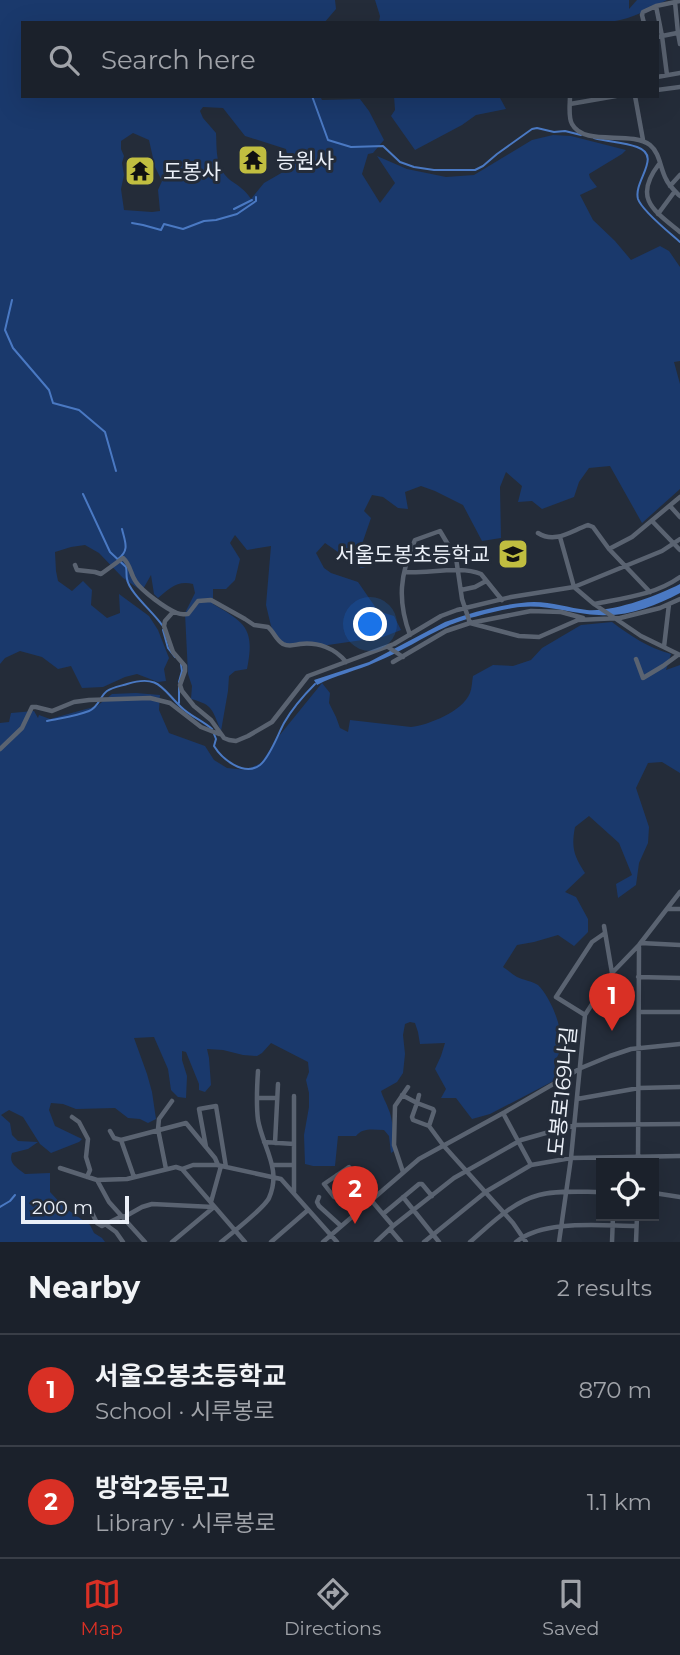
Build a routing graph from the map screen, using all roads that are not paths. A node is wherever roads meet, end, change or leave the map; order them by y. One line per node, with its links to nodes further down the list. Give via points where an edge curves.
1 (678, 1): 2 (street); 5 (street)
2 (656, 6): 3 (street, via 643,12); 4 (street)
3 (644, 21)
4 (658, 21)
5 (679, 33): 6 (street); 7 (street)
6 (660, 36): 9 (street)
7 (680, 44)
8 (680, 73): 9 (street)
9 (667, 75): 10 (street)
10 (659, 77)
11 (680, 87): 12 (street)
12 (659, 90)
13 (570, 98): 16 (street)
14 (605, 98): 16 (street)
15 (635, 98): 17 (street)
16 (570, 104): 17 (street, via 570,121 579,131)
17 (643, 141): 18 (street, via 655,150)
18 (660, 163): 20 (street); 23 (street, via 647,187 648,200)
19 (680, 175): 20 (street)
20 (670, 186): 21 (street)
21 (675, 191): 22 (street); 23 (street)
22 (680, 196)
23 (658, 214): 24 (street)
24 (680, 232)
25 (680, 497): 26 (street)
26 (670, 506): 27 (street); 28 (street)
27 (680, 517)
28 (652, 521): 32 (street); 33 (street)
29 (538, 533): 30 (street)
30 (560, 537): 33 (street, via 588,525); 41 (street)
31 (680, 540): 32 (street)
32 (675, 544): 34 (street); 36 (street)
33 (609, 549): 36 (street)
34 (680, 550)
35 (75, 565): 49 (street, via 77,570 101,574 123,558 144,592)
36 (625, 566): 41 (street); 43 (street)
37 (458, 570): 38 (street); 38 (street, via 455,554 440,531 415,540); 40 (street, via 479,572); 42 (street)
38 (405, 572): 53 (street, via 401,603)
39 (680, 577): 43 (street)
40 (486, 582): 42 (street); 45 (street)
41 (574, 587): 45 (street); 47 (street)
42 (461, 590): 48 (street)
43 (650, 592): 47 (street)
44 (680, 598): 46 (street)
45 (502, 600): 48 (street)
46 (668, 604): 51 (street); 55 (street)
47 (595, 605): 51 (street)
48 (465, 609): 52 (street); 53 (street, via 435,619)
49 (173, 611): 59 (street, via 188,614 198,601 211,600 254,625 268,627 283,644 324,646); 61 (street, via 164,626 173,652 185,666 181,689)
50 (586, 619): 51 (street); 52 (street, via 531,611); 52 (street, via 539,637)
51 (614, 619): 55 (street)
52 (469, 622): 57 (street)
53 (410, 635): 54 (street)
54 (389, 647): 57 (street); 59 (street)
55 (664, 648): 56 (street)
56 (679, 655): 58 (street, via 643,678)
57 (402, 656): 60 (street)
58 (636, 659)
59 (346, 662): 61 (street, via 307,677 275,720 261,730 233,741)
60 (393, 662)
61 (219, 734): 62 (street, via 166,701 89,699 52,711 32,707 22,728)
62 (0, 749)
63 (680, 892): 64 (street, 도봉로169나길)
64 (667, 909): 65 (street); 68 (street, 도봉로169나길)
65 (680, 909)
66 (604, 926): 67 (street)
67 (605, 933): 70 (street); 75 (street, via 592,942 556,997)
68 (640, 944): 69 (street); 70 (street, 도봉로169나길); 71 (street)
69 (680, 945)
70 (612, 973): 75 (street, 도봉로169나길)
71 (638, 977): 72 (street); 73 (street)
72 (680, 978)
73 (639, 1012): 74 (street); 77 (street)
74 (680, 1012)
75 (585, 1015): 78 (street, 도봉로169나길)
76 (680, 1044): 77 (street)
77 (639, 1048): 78 (street); 83 (street)
78 (581, 1068): 89 (street, 도봉로169나길); 92 (street)
79 (258, 1071): 87 (street)
80 (278, 1084): 88 (street)
81 (408, 1087): 84 (street)
82 (680, 1087): 83 (street)
83 (639, 1088): 89 (street); 94 (street)
84 (402, 1095): 91 (street); 120 (street, via 395,1106 394,1133)
85 (419, 1095): 91 (street)
86 (295, 1096): 104 (street)
87 (258, 1098): 88 (street); 102 (street)
88 (277, 1098): 103 (street)
89 (577, 1100): 96 (street, 도봉로169나길)
90 (172, 1101): 98 (street, via 159,1119)
91 (417, 1103): 97 (street, via 433,1109); 97 (street, via 412,1119)
92 (503, 1113): 101 (street); 105 (street)
93 (72, 1117): 122 (street, via 88,1139)
94 (639, 1124): 95 (street); 96 (street); 107 (street)
95 (680, 1124)
96 (574, 1125): 101 (street); 109 (street, 도봉로169나길)
97 (429, 1126): 105 (street)
98 (158, 1129): 100 (street); 106 (street, via 186,1123); 117 (street)
99 (110, 1131): 100 (street)
100 (121, 1140): 123 (street)
101 (519, 1141): 113 (street); 119 (street)
102 (264, 1142): 103 (street); 115 (street)
103 (275, 1143): 104 (street)
104 (294, 1144): 112 (street)
105 (443, 1145): 119 (street); 120 (street)
106 (206, 1148): 114 (street); 114 (street, via 199,1109 216,1106)
107 (638, 1156): 108 (street); 110 (street)
108 (680, 1156)
109 (571, 1158): 111 (street); 113 (street); 128 (street, 도봉로169나길)
110 (626, 1158)
111 (596, 1159)
112 (294, 1165): 115 (street); 126 (street)
113 (531, 1165): 127 (street)
114 (222, 1166): 118 (street); 124 (street); 137 (street)
115 (273, 1166): 124 (street)
116 (60, 1168): 122 (street)
117 (166, 1169): 118 (street); 123 (street)
118 (182, 1169): 137 (street)
119 (466, 1170): 127 (street); 131 (street)
120 (403, 1172): 136 (street)
121 (337, 1175): 134 (street); 134 (street, via 324,1184 334,1197); 134 (street, via 351,1168 363,1186)
122 (87, 1177): 125 (street)
123 (134, 1177): 125 (street)
124 (275, 1178): 126 (street); 153 (street, via 268,1200)
125 (96, 1180): 144 (street)
126 (294, 1192): 138 (street)
127 (486, 1192): 142 (street); 154 (street)
128 (566, 1192): 129 (street); 142 (street, via 531,1198); 152 (street, 도봉로169나길)
129 (596, 1192)
130 (659, 1195): 135 (street)
131 (432, 1196): 133 (street, via 420,1184); 140 (street)
132 (319, 1197): 148 (street, via 318,1206)
133 (403, 1197): 140 (street); 143 (street)
134 (350, 1198): 139 (street)
135 (680, 1198)
136 (371, 1200): 139 (street); 143 (street)
137 (212, 1205): 144 (street, via 152,1204); 153 (street); 159 (street)
138 (308, 1210): 155 (street); 162 (street)
139 (359, 1211): 148 (street)
140 (414, 1211): 151 (street); 154 (street)
141 (92, 1213): 147 (street, via 99,1225)
142 (503, 1213): 156 (street); 169 (street)
143 (383, 1214): 151 (street)
144 (122, 1216): 147 (street); 158 (street)
145 (613, 1221): 149 (street)
146 (636, 1221): 150 (street)
147 (105, 1224): 157 (street)
148 (341, 1226): 155 (street)
149 (613, 1226): 150 (street); 152 (street); 172 (street)
150 (636, 1226): 173 (street)
151 (392, 1227): 165 (street); 166 (street)
152 (561, 1227): 156 (street); 171 (street, 도봉로169나길)
153 (234, 1230): 160 (street); 161 (street)
154 (432, 1234): 167 (street); 168 (street)
155 (331, 1235): 163 (street); 164 (street)
156 (524, 1239): 170 (street)
157 (123, 1242)
158 (145, 1242)
159 (172, 1242)
160 (221, 1242)
161 (244, 1242)
162 (271, 1242)
163 (323, 1242)
164 (337, 1242)
165 (376, 1242)
166 (401, 1242)
167 (424, 1242)
168 (439, 1242)
169 (470, 1242)
170 (516, 1242)
171 (559, 1242)
172 (612, 1242)
173 (636, 1242)

